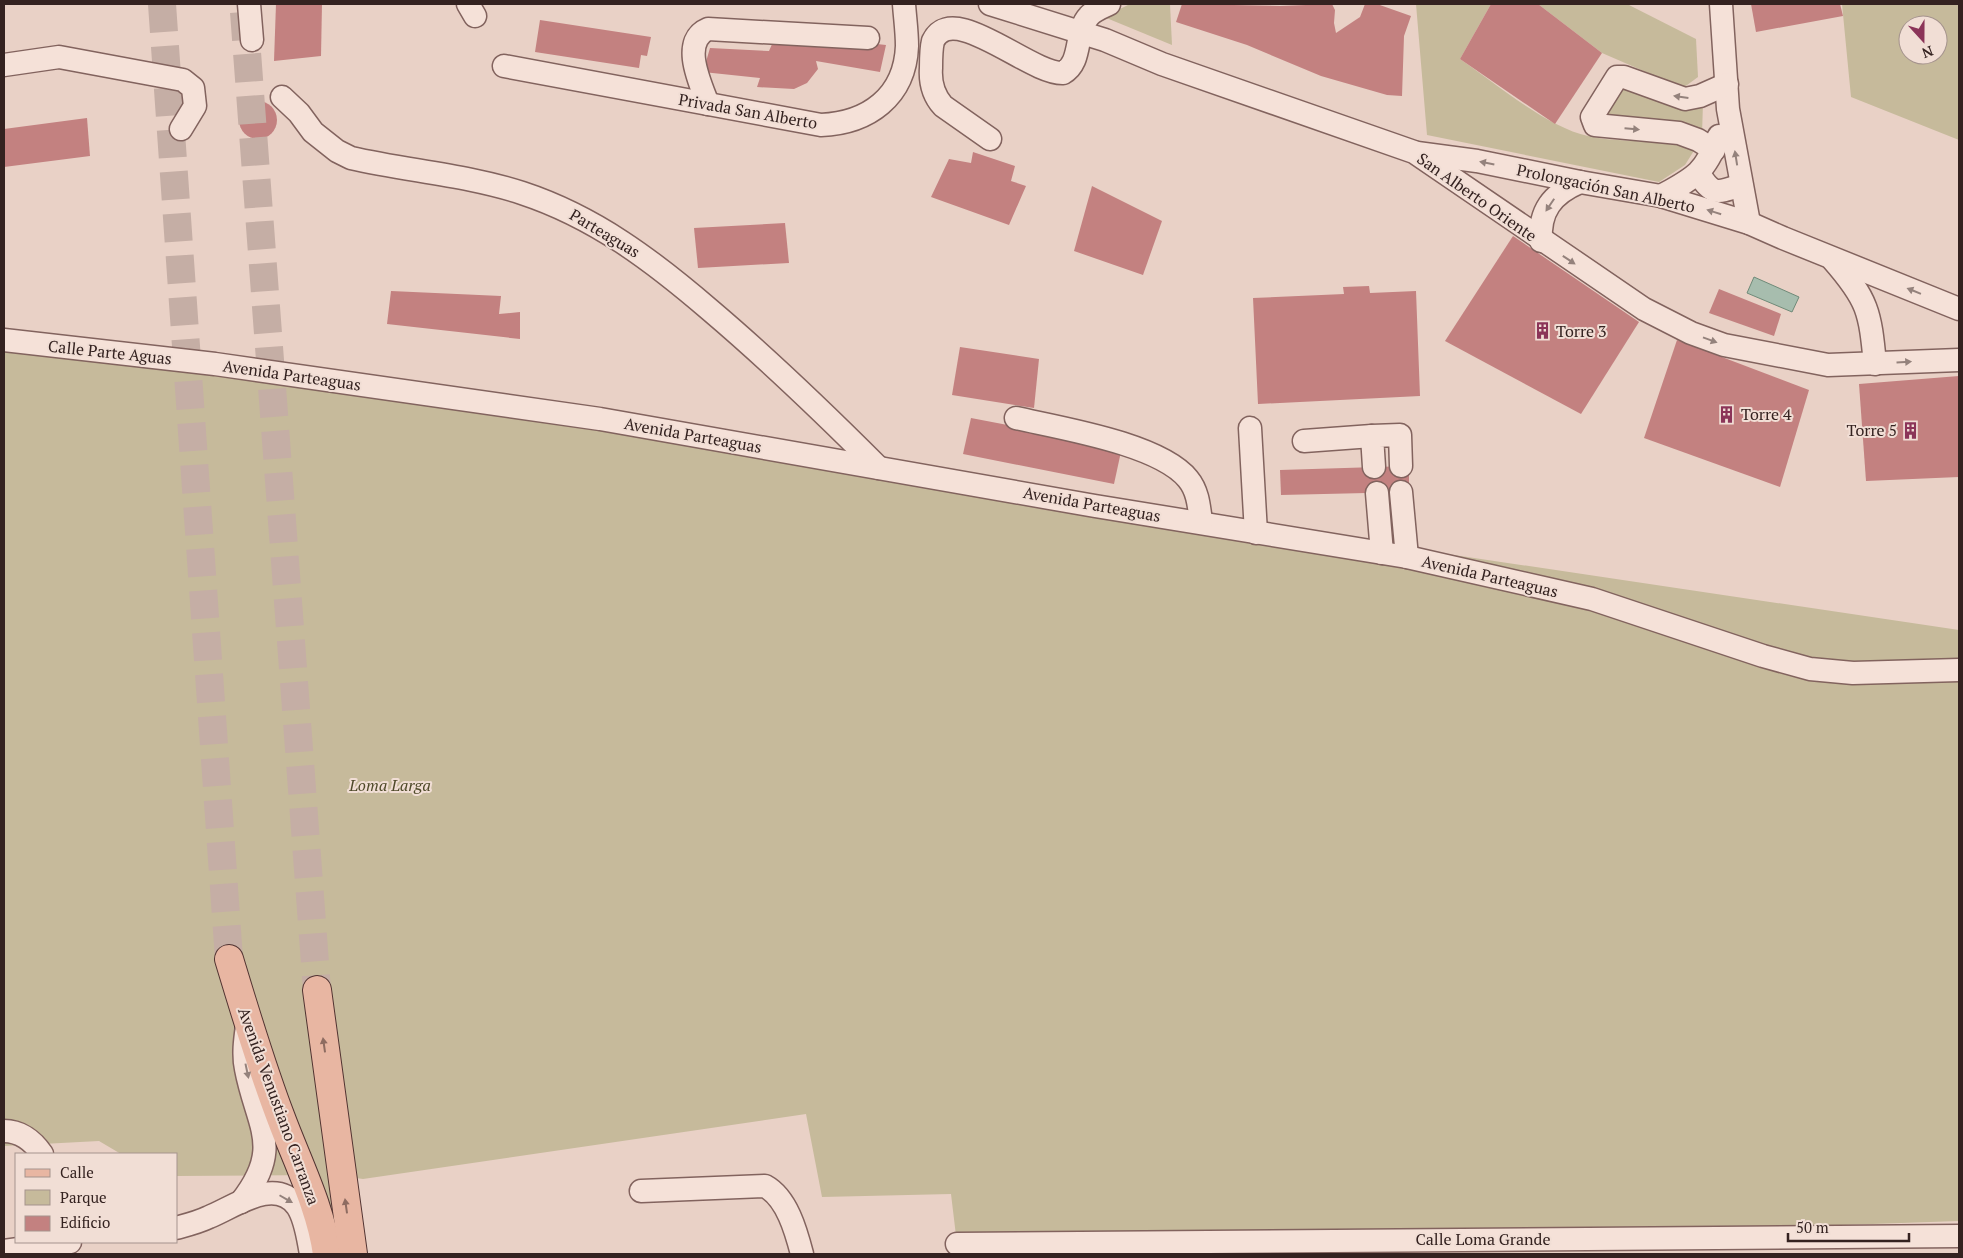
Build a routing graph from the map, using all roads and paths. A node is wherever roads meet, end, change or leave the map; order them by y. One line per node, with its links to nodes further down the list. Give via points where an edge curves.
1 (249, 4): 8 (street)
2 (904, 4): 13 (street, Privada San Alberto, via 907,47 904,64 898,83 872,113 855,120 821,124)
3 (990, 4): 6 (street, San Alberto Oriente)
4 (1109, 4): 6 (street, via 1089,16)
5 (1722, 4): 11 (street)
6 (1081, 32): 16 (street, via 1073,63 1067,71 1058,73 970,24 953,22 938,31 933,42 930,75 938,100); 18 (street, San Alberto Oriente, via 1162,64)
7 (868, 38): 13 (street, via 708,29 700,32 695,42 694,62)
8 (252, 40)
9 (4, 65): 15 (street, via 59,57 183,80 193,88 195,106)
10 (504, 66): 13 (street, Privada San Alberto)
11 (1727, 84): 14 (street); 17 (street, one-way to 17, via 1685,99 1616,77 1592,117 1595,125 1679,133)
12 (282, 97): 37 (street, Parteaguas, via 313,132 352,158 521,192 571,211 613,235 656,264 728,325 802,390)
13 (708, 104)
14 (1728, 109): 17 (street); 21 (street, one-way to 14)
15 (181, 129)
16 (990, 139)
17 (1714, 150): 19 (street)
18 (1414, 152): 20 (street, Prolongación San Alberto, one-way to 18); 24 (street, San Alberto Oriente)
19 (1699, 174): 21 (street, via 1715,192); 22 (street)
20 (1580, 182): 22 (street, Prolongación San Alberto); 24 (street, one-way to 24, via 1552,200 1540,226)
21 (1740, 185): 23 (street)
22 (1661, 196): 23 (street, Prolongación San Alberto, one-way to 22)
23 (1749, 222): 25 (street, Prolongación San Alberto)
24 (1541, 241): 30 (street, San Alberto Oriente, one-way to 30, via 1644,309 1724,345 1814,363 1841,366)
25 (1831, 257): 26 (street, Prolongación San Alberto, one-way to 25); 30 (street, via 1868,309)
26 (1959, 309)
27 (4, 340): 29 (street, Calle Parte Aguas)
28 (1959, 360): 30 (street, San Alberto Oriente, one-way to 28)
29 (215, 364): 37 (street, Avenida Parteaguas, via 600,419)
30 (1875, 364)
31 (1016, 418): 40 (street, via 1112,440 1169,462 1196,490)
32 (1250, 428): 41 (street)
33 (1372, 436): 34 (street); 35 (street, via 1400,435); 36 (street)
34 (1304, 441)
35 (1400, 466)
36 (1374, 467)
37 (879, 468): 40 (street, Avenida Parteaguas)
38 (1401, 492): 43 (street)
39 (1376, 493): 42 (street)
40 (1201, 522): 41 (street, Avenida Parteaguas)
41 (1256, 533): 42 (street, Avenida Parteaguas)
42 (1382, 553): 43 (street, Avenida Parteaguas)
43 (1407, 557): 44 (street, Avenida Parteaguas, via 1592,599 1810,669 1871,673)
44 (1959, 670)
45 (229, 959): 47 (main road, Avenida Venustiano Carranza)
46 (317, 990): 62 (main road, Avenida Venustiano Carranza, one-way to 46)
47 (248, 1023): 51 (street, one-way to 51, via 245,1068 264,1130 265,1146 264,1162); 61 (main road, Avenida Venustiano Carranza, via 318,1216)
48 (4, 1131): 49 (street, via 25,1136)
49 (41, 1153)
50 (641, 1191): 63 (street, via 765,1186 775,1192 786,1209)
51 (241, 1202): 52 (street, via 209,1218); 60 (street, one-way to 60, via 261,1194 292,1202 304,1223)
52 (178, 1227)
53 (1959, 1236): 56 (street, Calle Loma Grande)
54 (63, 1243): 59 (street)
55 (957, 1244): 58 (street, Calle Loma Grande)
56 (1777, 1246): 57 (street, Calle Loma Grande)
57 (1403, 1247): 58 (street, Calle Loma Grande)
58 (1007, 1249)
59 (4, 1251)
60 (311, 1254)
61 (327, 1254)
62 (353, 1254)
63 (802, 1254)

